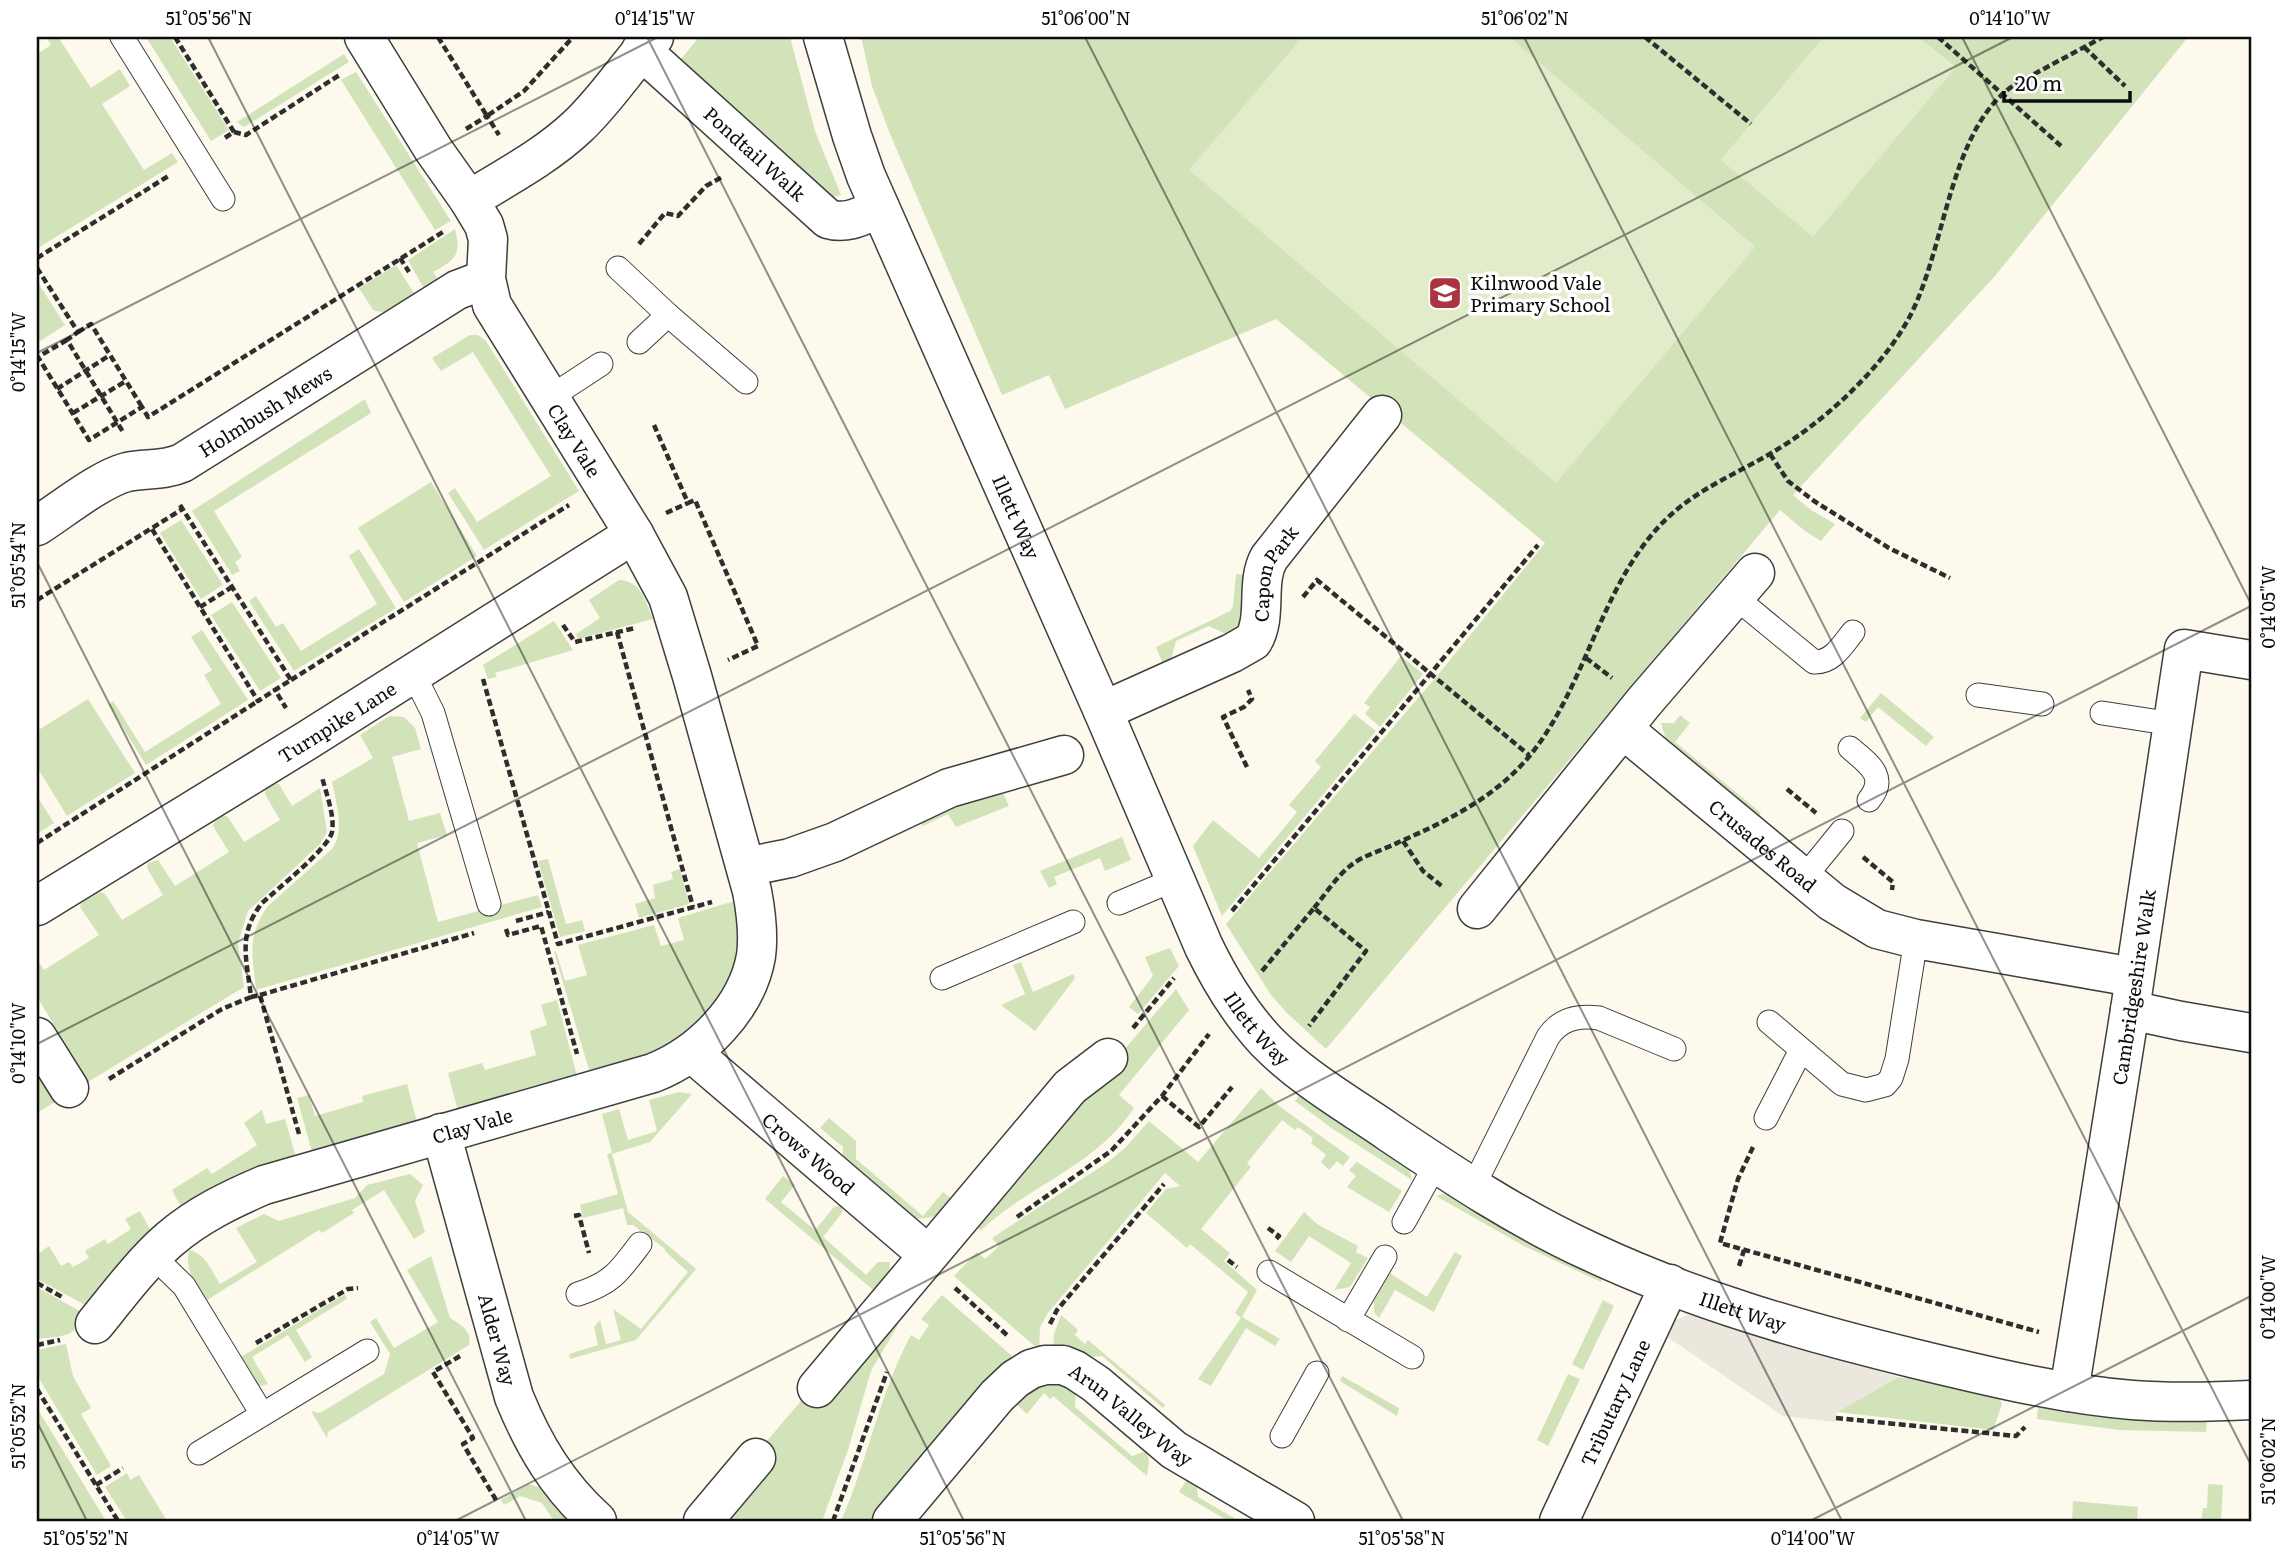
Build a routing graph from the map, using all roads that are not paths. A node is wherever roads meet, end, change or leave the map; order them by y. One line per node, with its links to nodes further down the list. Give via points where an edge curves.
1 (122, 37): 5 (lane)
2 (823, 37): 7 (street, Illett Way, via 852,136)
3 (648, 43): 6 (street, Pondtail Walk, via 569,134); 7 (street, Pondtail Walk, via 748,147 828,219 852,220)
4 (369, 45): 6 (street, Clay Vale)
5 (223, 199)
6 (473, 205): 9 (street, Clay Vale, via 488,239)
7 (880, 208): 24 (street, Illett Way)
8 (618, 268): 10 (lane)
9 (486, 279): 14 (street, Clay Vale, via 492,305); 16 (street, Holmbush Mews, via 457,290 181,464 106,480)
10 (668, 315): 11 (lane); 13 (lane)
11 (639, 342)
12 (601, 364): 14 (lane)
13 (746, 382)
14 (549, 398): 17 (street, Clay Vale)
15 (1382, 415): 24 (street, Capon Park, via 1279,543 1263,570 1256,635 1248,645)
16 (37, 526)
17 (634, 534): 21 (street, Turnpike Lane); 33 (street, Clay Vale, via 676,618)
18 (1745, 585): 19 (lane, via 1814,662 1832,657); 27 (street)
19 (1853, 632)
20 (2251, 660): 26 (street, Cambridgeshire Walk, via 2185,640)
21 (413, 673): 36 (lane, via 433,713); 37 (street, Turnpike Lane)
22 (1978, 695): 23 (lane)
23 (2042, 704)
24 (1103, 711): 34 (street, Illett Way)
25 (2102, 713): 26 (lane)
26 (2173, 724): 42 (street, Cambridgeshire Walk)
27 (1623, 729): 32 (street, Crusades Road); 38 (street)
28 (1850, 748): 30 (lane, via 1872,767 1878,781)
29 (1064, 755): 33 (street, via 949,788)
30 (1869, 800)
31 (1843, 831): 32 (lane)
32 (1803, 878): 40 (street, Crusades Road, via 1863,921)
33 (749, 879): 48 (street, Clay Vale, via 757,938 748,982 731,1012)
34 (1176, 879): 35 (lane); 53 (street, Illett Way, via 1217,974 1251,1023 1309,1077)
35 (1119, 902)
36 (489, 904)
37 (37, 906)
38 (1479, 907)
39 (1073, 922): 41 (lane)
40 (1916, 939): 42 (street, Crusades Road); 47 (lane, via 1897,1059 1885,1085 1866,1090 1842,1084)
41 (942, 978)
42 (2132, 993): 44 (street, Crusades Road, via 2181,1021); 69 (street, Cambridgeshire Walk)
43 (1769, 1022): 47 (lane)
44 (2251, 1033)
45 (37, 1037): 50 (street)
46 (1674, 1049): 54 (lane, via 1598,1018 1564,1021 1548,1037)
47 (1801, 1050): 51 (lane)
48 (692, 1053): 52 (street, Clay Vale, via 653,1073); 58 (street, Crows Wood)
49 (1108, 1058): 58 (street, via 1070,1087)
50 (69, 1088)
51 (1766, 1118)
52 (441, 1133): 57 (street, Clay Vale, via 264,1185 193,1222); 75 (street, Alder Way, via 514,1397 557,1480)
53 (1436, 1164): 54 (street, Illett Way); 55 (lane)
54 (1473, 1187): 61 (street, Illett Way, via 1589,1251)
55 (1404, 1222)
56 (640, 1244): 62 (lane, via 618,1272)
57 (152, 1255): 64 (street, Clay Vale); 71 (lane, via 184,1286)
58 (925, 1257): 68 (street)
59 (1385, 1257): 63 (lane)
60 (1269, 1272): 63 (lane)
61 (1670, 1284): 69 (street, Illett Way, via 1764,1319 1851,1344); 79 (street, Tributary Lane)
62 (588, 1291)
63 (1348, 1320): 66 (lane)
64 (95, 1324)
65 (368, 1350): 71 (lane)
66 (1412, 1357)
67 (1317, 1373): 72 (lane)
68 (817, 1388)
69 (2069, 1392): 70 (street, Illett Way, via 2159,1401)
70 (2251, 1400)
71 (262, 1414): 73 (lane)
72 (1282, 1436)
73 (199, 1453)
74 (756, 1458): 76 (street)
75 (597, 1521)
76 (703, 1521)
77 (892, 1521): 78 (street, Arun Valley Way, via 1015,1378 1038,1367 1063,1365 1084,1376 1174,1450 1256,1485)
78 (1295, 1521)
79 (1559, 1521)

